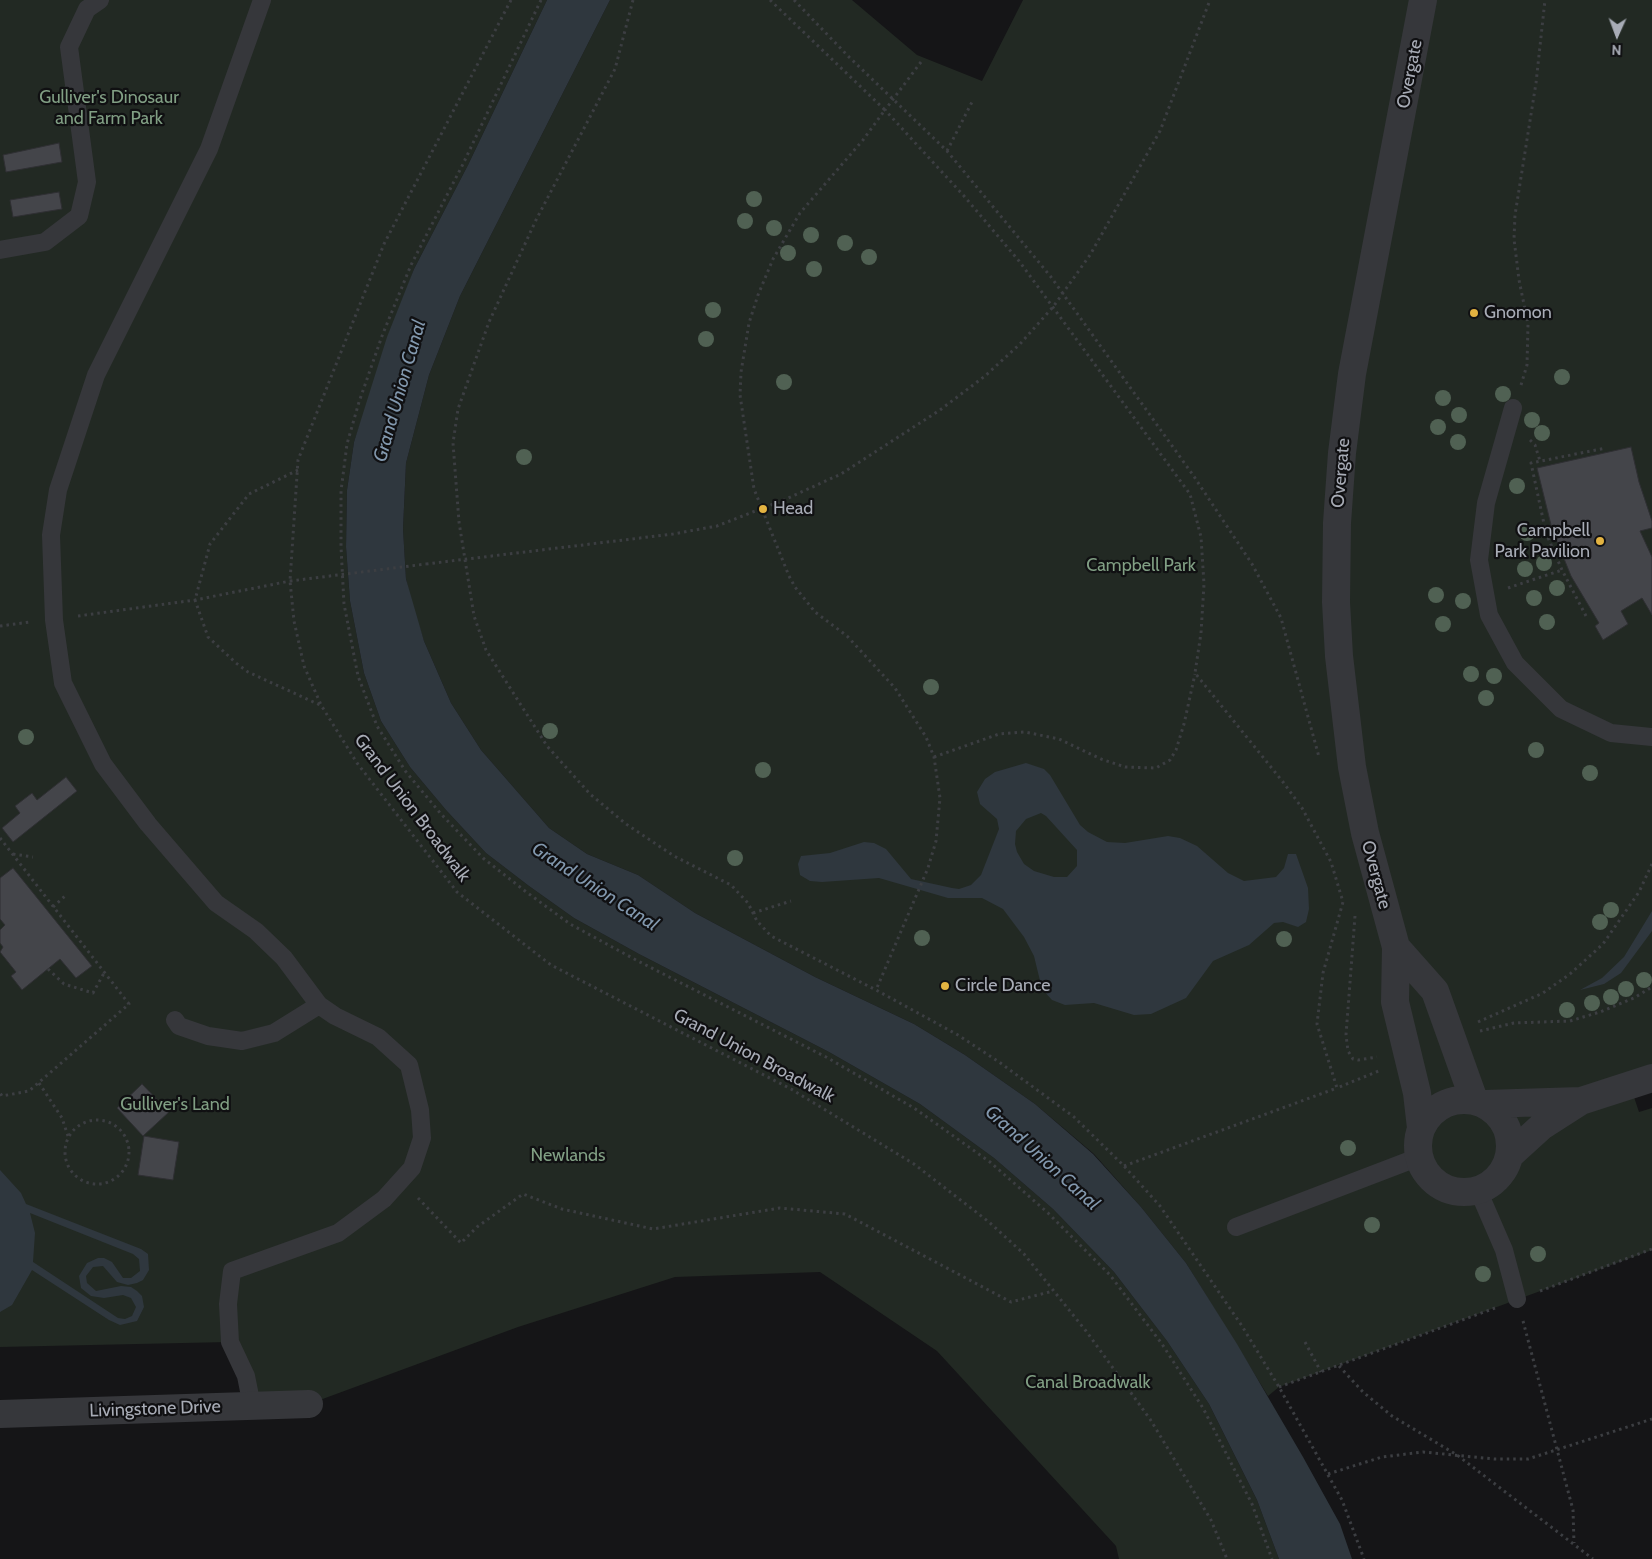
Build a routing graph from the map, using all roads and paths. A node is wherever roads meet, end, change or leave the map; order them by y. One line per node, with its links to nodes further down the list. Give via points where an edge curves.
1 (100, 0): 16 (lane, via 87,10 69,47 87,182 79,216 45,242)
2 (262, 0): 31 (lane, via 209,150 96,375 72,442 58,490 51,535)
3 (511, 0): 23 (path, Grand Union Broadwalk, via 384,244 298,460)
4 (541, 0): 86 (path, via 411,264 375,354 348,444 341,491 344,604 358,676 377,726 406,772 483,858 570,924 826,1057 914,1108 990,1162 1048,1213 1110,1275 1168,1352 1203,1408 1252,1504)
5 (633, 0): 25 (path, via 615,69 536,220 488,322 458,409 453,443)
6 (770, 0): 14 (path)
7 (794, 0): 12 (path)
8 (1210, 0): 17 (path, via 1160,131 1114,216)
9 (1423, 0): 47 (street, Overgate, via 1352,374 1337,523 1336,602 1345,715 1365,833)
10 (1545, 0): 19 (path, via 1515,215 1518,273 1528,324 1527,365)
11 (921, 62): 12 (path)
12 (893, 99): 14 (path); 15 (path)
13 (973, 100): 15 (path)
14 (885, 110): 18 (path, via 964,196); 24 (path, via 800,213 773,260 758,296 744,350 740,395 753,481)
15 (947, 151): 17 (path)
16 (0, 250)
17 (1063, 293): 18 (path); 37 (path, via 1194,475 1252,564 1280,618)
18 (1053, 307): 24 (path, via 1020,344 940,410 841,474); 33 (path, via 1190,494 1201,538 1204,584 1202,633)
19 (1514, 408): 28 (lane, via 1486,502 1479,560)
20 (1528, 438): 22 (path, via 1535,445)
21 (1606, 448): 22 (path)
22 (1540, 462): 26 (path, via 1531,463 1546,533)
23 (298, 470): 27 (path, Grand Union Broadwalk); 29 (path, via 249,494 210,544)
24 (763, 509): 25 (path, via 696,530); 36 (path, via 795,587 815,612 847,636 879,669 908,706)
25 (465, 559): 27 (path, bridge); 46 (path, via 479,634 547,746 590,794 626,824 674,856 731,885)
26 (1562, 570): 28 (path); 30 (path)
27 (290, 581): 29 (path); 34 (path, Grand Union Broadwalk, via 294,621 304,666)
28 (1486, 596): 35 (lane, via 1490,615 1515,663 1561,709 1611,733)
29 (195, 600): 31 (path); 34 (path, via 208,637 236,663 248,672)
30 (1586, 616)
31 (54, 620): 32 (path); 52 (lane, via 63,683 103,764 148,824 216,903 256,932 284,958)
32 (0, 626)
33 (1195, 673): 36 (path, via 1176,750 1170,760 1156,768 1125,767 1059,739 1024,732 999,734); 58 (path, via 1302,808 1331,862 1343,902 1322,973 1317,1024)
34 (321, 705): 71 (path, Grand Union Broadwalk, via 357,763 457,892 551,965 791,1088 914,1164 989,1222 1024,1254)
35 (1652, 737)
36 (934, 757): 51 (path, via 939,781 936,842)
37 (1321, 767)
38 (0, 838): 39 (path)
39 (13, 854): 40 (path); 44 (path)
40 (33, 857)
41 (1652, 864): 54 (path, via 1639,892 1603,944 1570,974 1543,993)
42 (65, 896): 44 (path)
43 (791, 901): 46 (path)
44 (53, 907): 49 (path)
45 (1354, 908): 55 (path, via 1346,1035 1348,1050 1358,1060)
46 (753, 913): 51 (path, via 771,936)
47 (1396, 947): 54 (street, Overgate, via 1435,991); 55 (street, Overgate, via 1395,1002)
48 (48, 969): 49 (path, via 64,984 93,993)
49 (104, 973): 57 (path, via 129,1004)
50 (1652, 987): 54 (path, via 1634,998 1570,1021 1497,1026)
51 (876, 990): 66 (path, via 1000,1062 1074,1117)
52 (319, 1005): 53 (lane, via 274,1033 242,1041 208,1036 179,1026); 67 (lane, via 378,1036 410,1065 420,1110 422,1138 412,1168)
53 (176, 1020)
54 (1452, 1037): 60 (street, Overgate)
55 (1408, 1053): 58 (path); 62 (street, Overgate, via 1418,1093)
56 (1652, 1078): 61 (street)
57 (39, 1083): 59 (path, via 29,1091 2,1096); 63 (path, via 62,1118)
58 (1336, 1088): 66 (path)
59 (0, 1093)
60 (1479, 1102): 61 (street); 62 (street, via 1461,1099 1449,1102 1428,1117); 64 (street, via 1497,1113 1506,1126)
61 (1581, 1102): 64 (street, via 1542,1126)
62 (1421, 1128): 65 (street)
63 (68, 1136): 63 (path, via 65,1146 68,1166 82,1181 92,1184 107,1182 126,1166 128,1144 120,1130 106,1121 85,1122)
64 (1509, 1156): 68 (street, via 1498,1177)
65 (1419, 1157): 68 (street, via 1435,1182 1463,1192); 69 (lane)
66 (1124, 1166): 76 (path, via 1160,1206 1191,1248)
67 (402, 1181): 71 (path, via 461,1244 477,1227 523,1194 562,1210 653,1229 780,1208 845,1214 1011,1302); 78 (lane, via 338,1234 232,1271 228,1304 230,1342 246,1376)
68 (1478, 1190): 72 (lane, via 1504,1250)
69 (1236, 1227)
70 (1652, 1249): 72 (path)
71 (1054, 1291): 85 (path, Grand Union Broadwalk, via 1150,1419 1211,1520)
72 (1517, 1299): 74 (path); 81 (path)
73 (1306, 1342): 75 (path)
74 (1339, 1366): 75 (path); 82 (path, via 1392,1416)
75 (1322, 1372): 76 (path)
76 (1279, 1388): 83 (path)
77 (310, 1404): 78 (street, Livingstone Drive)
78 (252, 1406): 79 (street, Livingstone Drive)
79 (0, 1414)
80 (1652, 1420): 81 (path)
81 (1556, 1450): 82 (path, via 1528,1459); 84 (path, via 1573,1510)
82 (1457, 1455): 83 (path, via 1423,1452 1382,1457); 84 (path)
83 (1328, 1474): 87 (path, via 1342,1500)
84 (1574, 1544): 88 (path)
85 (1227, 1559)
86 (1272, 1559)
87 (1364, 1559)
88 (1594, 1559)

